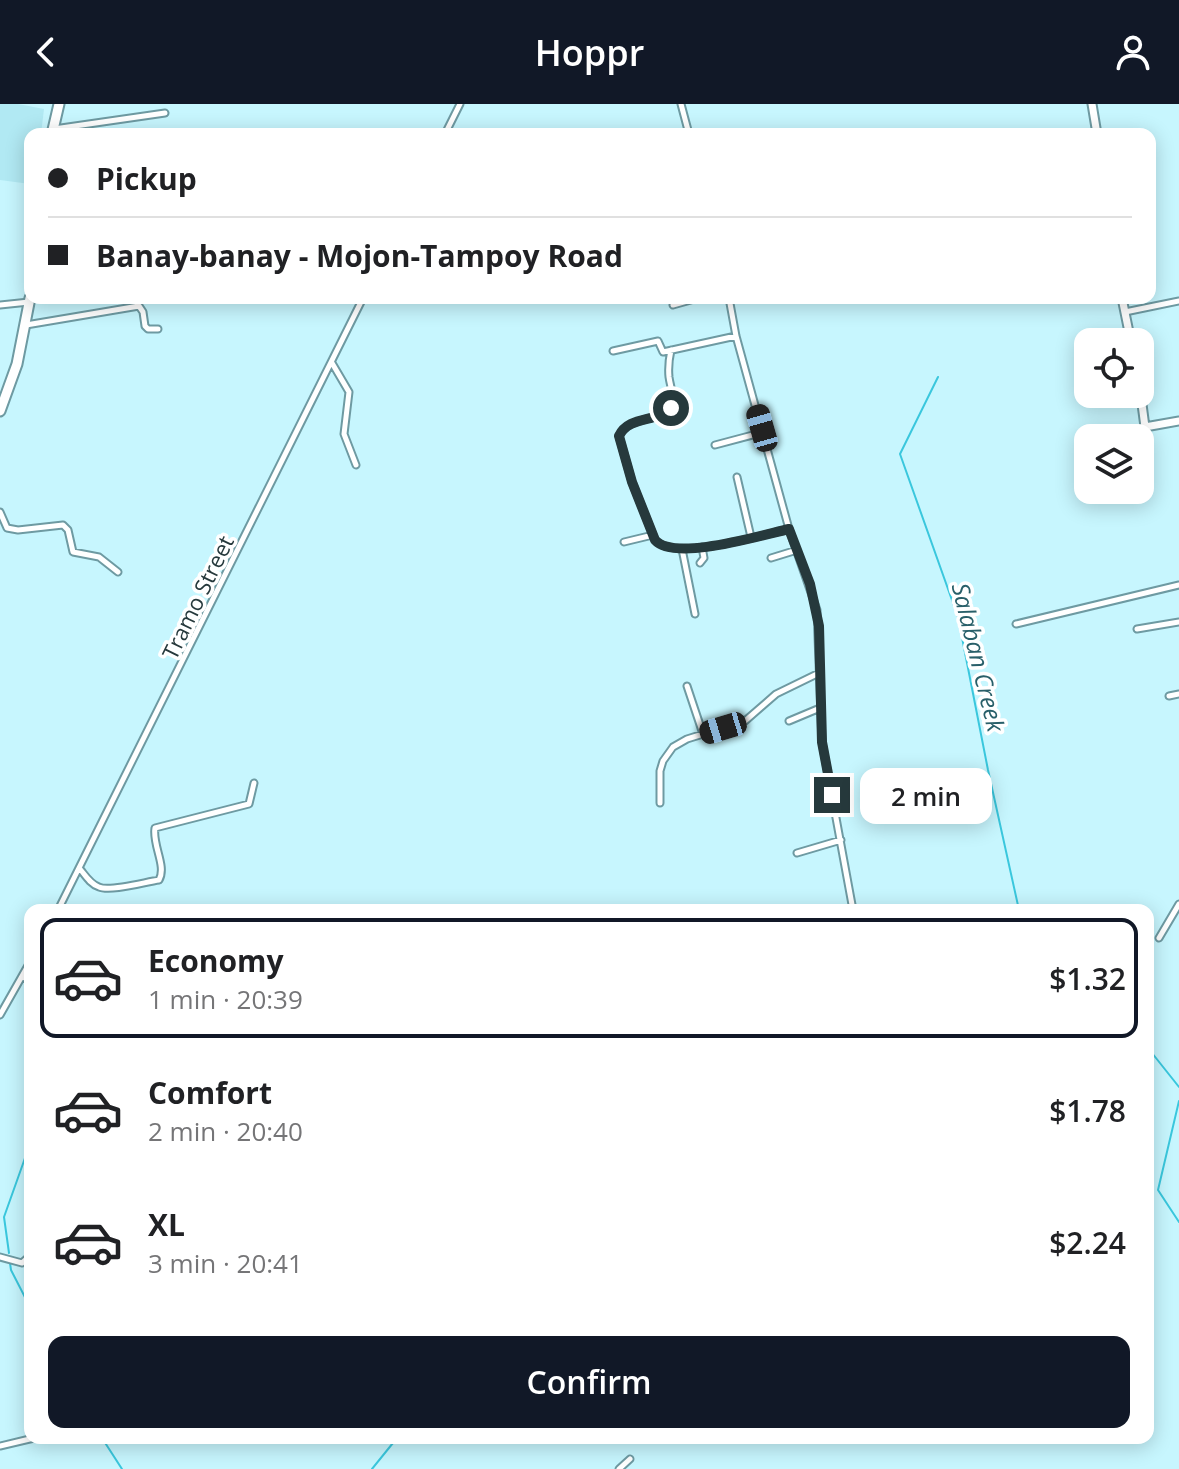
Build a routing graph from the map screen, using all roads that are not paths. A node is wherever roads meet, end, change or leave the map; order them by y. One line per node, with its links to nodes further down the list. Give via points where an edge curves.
1 (59, 104): 6 (highway)
2 (460, 104): 8 (street)
3 (681, 104): 9 (street)
4 (1092, 104): 10 (street)
5 (165, 113): 7 (street)
6 (54, 128)
7 (77, 128)
8 (448, 128)
9 (687, 128)
10 (1096, 128)
11 (24, 301): 18 (street)
12 (1179, 301): 20 (street)
13 (29, 304): 21 (highway)
14 (360, 304): 27 (street, Tramo Street)
15 (677, 304): 19 (street)
16 (730, 304): 24 (street)
17 (1123, 304): 20 (street)
18 (0, 305)
19 (673, 305)
20 (1125, 312): 22 (street)
21 (25, 325): 23 (street, via 139,306 145,326); 29 (highway)
22 (1128, 328)
23 (158, 329)
24 (736, 336): 25 (street); 31 (street)
25 (671, 350): 26 (street, via 661,351 657,341); 37 (street, via 671,408 627,426 619,436)
26 (613, 351)
27 (332, 362): 33 (street, via 349,392 344,434); 62 (street, Tramo Street)
28 (1142, 408): 30 (street, via 1145,427)
29 (0, 411)
30 (1179, 421)
31 (764, 432): 32 (street); 36 (street)
32 (715, 445)
33 (356, 465)
34 (737, 477): 38 (street)
35 (0, 512): 45 (street, via 7,528 63,525 73,552 99,557)
36 (789, 529): 38 (street); 42 (street)
37 (653, 535): 39 (street); 41 (street, via 660,546)
38 (751, 537): 40 (street)
39 (624, 542)
40 (702, 547): 41 (street); 44 (street)
41 (682, 549): 47 (street)
42 (797, 550): 43 (street); 51 (street, via 817,610)
43 (771, 558)
44 (700, 563)
45 (118, 572)
46 (1179, 585): 49 (street)
47 (695, 614)
48 (1179, 622): 50 (street)
49 (1016, 624)
50 (1137, 629)
51 (819, 673): 55 (street); 57 (street, via 776,694 745,721)
52 (687, 686): 57 (street)
53 (1179, 694): 54 (street)
54 (1169, 696)
55 (820, 708): 56 (street); 60 (street)
56 (789, 721)
57 (703, 734): 59 (street, via 678,743 663,761)
58 (254, 783): 62 (street, via 249,804 155,828 159,880 99,888)
59 (660, 803)
60 (841, 840): 61 (street); 64 (street)
61 (797, 853)
62 (80, 869): 63 (street, Tramo Street)
63 (61, 904)
64 (852, 904)
65 (1179, 904): 66 (street)
66 (1159, 938)
67 (24, 973): 68 (street)
68 (22, 977): 69 (street)
69 (0, 1015)
70 (0, 1257): 71 (street)
71 (24, 1261)
72 (24, 1440): 73 (street)
73 (0, 1446)
74 (630, 1459): 75 (street)
75 (619, 1469)

